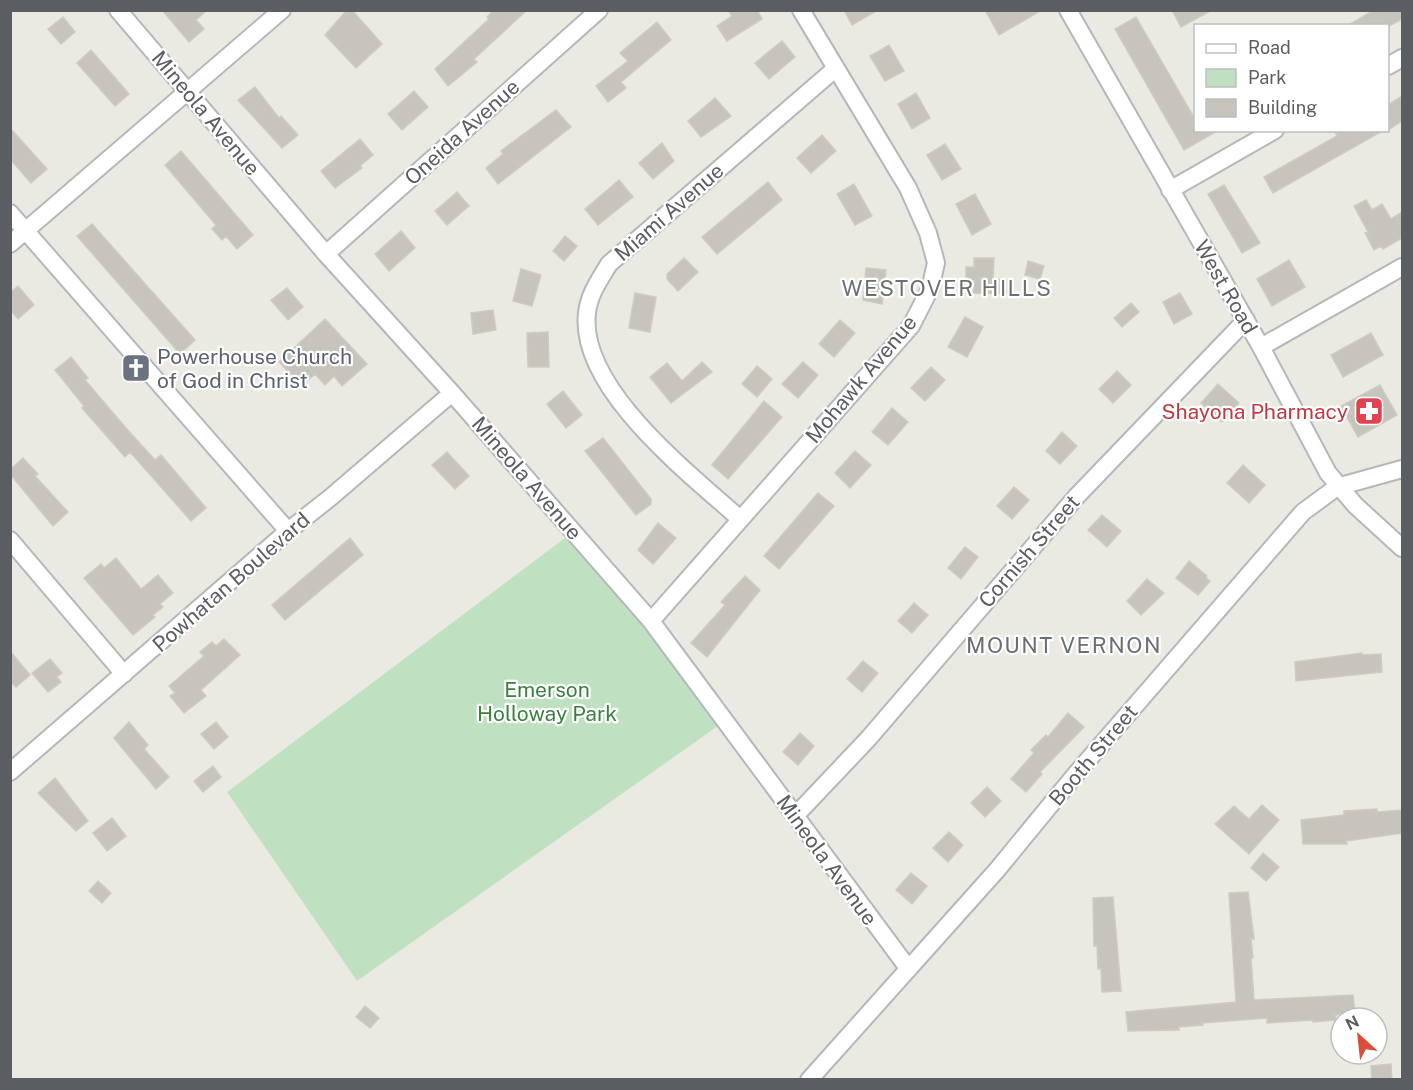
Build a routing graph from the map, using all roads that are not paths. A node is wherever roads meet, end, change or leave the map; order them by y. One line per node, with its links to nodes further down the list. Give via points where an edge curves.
1 (118, 10): 7 (street, Mineola Avenue)
2 (282, 10): 7 (street)
3 (599, 10): 13 (street, Oneida Avenue)
4 (801, 10): 6 (street, Mohawk Avenue)
5 (1073, 12): 9 (street, West Road)
6 (835, 69): 20 (street, Mohawk Avenue, via 908,188 936,263 930,289 911,326); 20 (street, Miami Avenue, via 609,264 592,293 586,314 593,357 624,405 650,438)
7 (188, 90): 11 (street); 13 (street, Mineola Avenue)
8 (1272, 132): 9 (street)
9 (1170, 190): 15 (street, West Road)
10 (10, 213): 11 (street)
11 (25, 230): 12 (street); 21 (street)
12 (10, 244)
13 (326, 254): 17 (street, Mineola Avenue)
14 (1402, 267): 16 (street)
15 (1246, 320): 16 (street, West Road); 27 (street, Cornish Street, via 1076,497 868,739)
16 (1261, 347): 19 (street, West Road)
17 (452, 393): 21 (street, Powhatan Boulevard); 24 (street, Mineola Avenue)
18 (1402, 469): 19 (street, Booth Street)
19 (1337, 487): 23 (street, West Road); 28 (street, Booth Street, via 1303,512 997,870)
20 (740, 519): 24 (street, Mohawk Avenue)
21 (288, 531): 25 (street, Powhatan Boulevard)
22 (10, 540): 25 (street)
23 (1402, 548)
24 (651, 621): 27 (street, Mineola Avenue)
25 (124, 674): 26 (street, Powhatan Boulevard)
26 (10, 772)
27 (795, 816): 28 (street, Mineola Avenue)
28 (908, 968): 29 (street, Booth Street)
29 (809, 1080)

